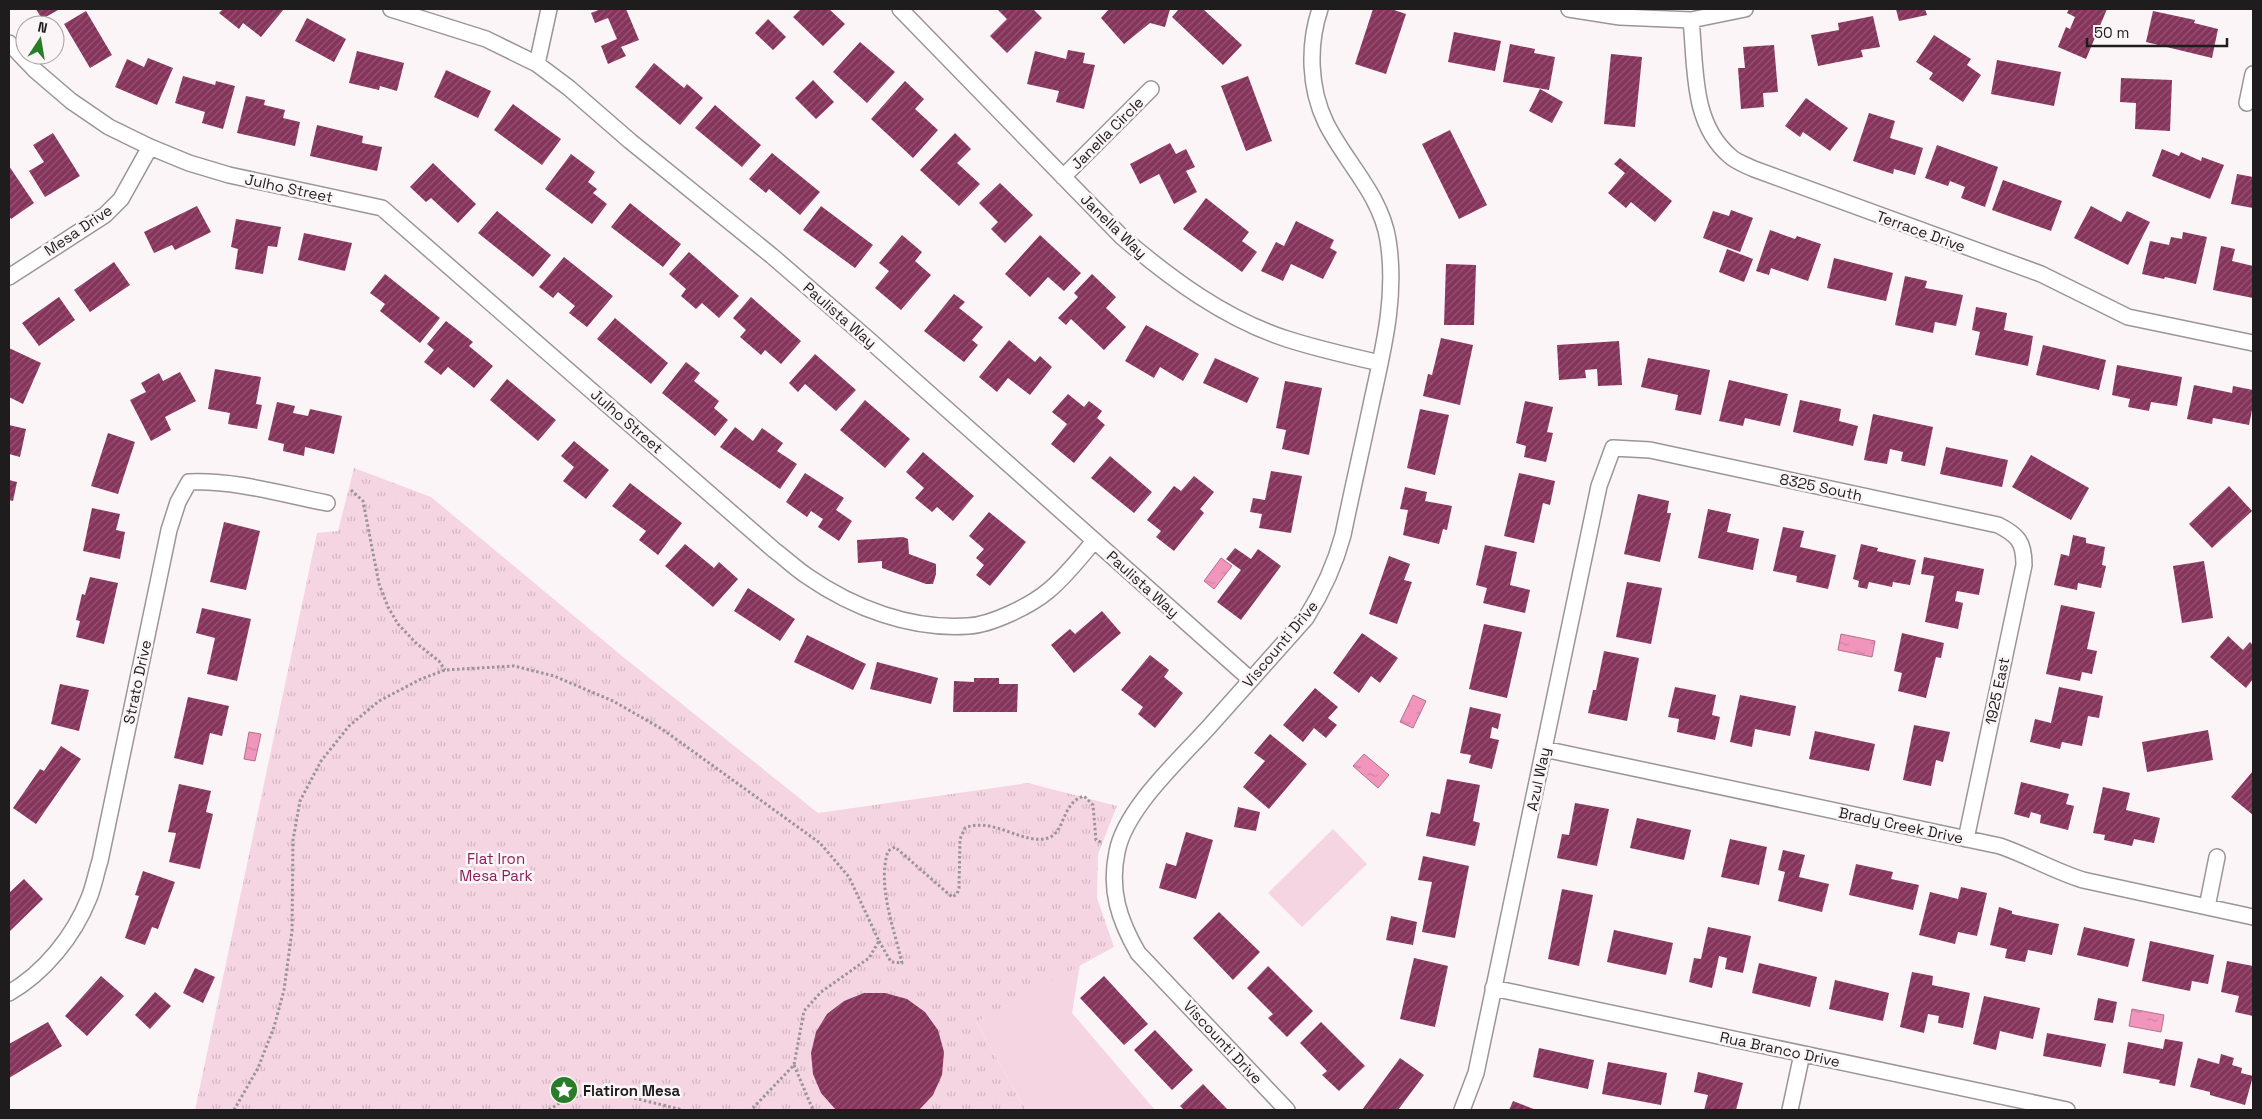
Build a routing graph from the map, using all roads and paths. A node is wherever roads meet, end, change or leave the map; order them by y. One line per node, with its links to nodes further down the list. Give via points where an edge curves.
1 (391, 9): 9 (street, Paulista Way, via 486,39)
2 (549, 9): 9 (street)
3 (900, 9): 14 (street, Janella Way)
4 (1320, 9): 17 (street, Viscounti Drive, via 1314,28 1311,61 1315,92 1326,123 1375,202 1388,238 1392,277 1389,320)
5 (1569, 9): 7 (street, via 1620,17)
6 (1745, 9): 7 (street)
7 (1691, 20): 16 (street, Terrace Drive, via 1702,114 1713,138 1731,157 1754,170 2041,274 2128,317)
8 (9, 43): 13 (street, Julho Street, via 71,101 109,127)
9 (537, 64): 21 (street, Paulista Way, via 772,256)
10 (2253, 74): 12 (street)
11 (1151, 89): 14 (street, Janella Circle)
12 (2247, 103)
13 (150, 147): 15 (street, Mesa Drive, via 121,199 105,215); 21 (street, Julho Street, via 228,175 382,208 806,576 884,616 926,625 969,626 1010,614 1047,592)
14 (1063, 177): 17 (street, Janella Way, via 1122,237 1193,293 1286,339)
15 (9, 277)
16 (2253, 344)
17 (1380, 363): 24 (street, Viscounti Drive, via 1335,564 1323,592 1306,618)
18 (1613, 448): 22 (street, 8325 South, via 1650,450 1998,525 2013,532); 25 (street, Azul Way, via 1600,486)
19 (351, 490): 23 (path, via 363,501 379,584 388,607 416,644 439,661)
20 (327, 503): 33 (street, Strato Drive, via 214,481 189,482 169,530 100,861 89,898 71,933 46,964)
21 (1094, 541): 24 (street, Paulista Way)
22 (2022, 544): 26 (street, 1925 East, via 2024,565)
23 (445, 670): 31 (path, via 514,666 554,676 613,701 662,729 820,843 849,877); 36 (path, via 379,701 349,726 321,761 300,801 294,840 292,930 284,990 258,1068)
24 (1250, 680): 27 (street, Viscounti Drive, via 1141,803 1126,824)
25 (1544, 749): 26 (street, Brady Creek Drive); 32 (street, Azul Way)
26 (1966, 839): 29 (street, Brady Creek Drive, via 2020,853 2062,874 2083,880)
27 (1117, 850): 31 (path, via 1096,840 1093,805 1084,796 1069,805 1054,835 1047,839 974,824 965,828 960,839 959,888 952,897 895,847 888,851 884,864 884,885 902,963 891,962); 41 (street, Viscounti Drive, via 1114,874 1116,900 1124,928 1138,952)
28 (2217, 857): 29 (street)
29 (2207, 907): 30 (street, Brady Creek Drive)
30 (2253, 917)
31 (879, 941): 35 (path, via 870,958 821,992 804,1011)
32 (1493, 988): 34 (street, Rua Branco Drive); 42 (street, Azul Way, via 1476,1073)
33 (9, 993)
34 (1802, 1054): 43 (street); 44 (street, Rua Branco Drive)
35 (794, 1065): 39 (path); 40 (path)
36 (234, 1110)
37 (549, 1110): 38 (path, via 567,1098 609,1092)
38 (683, 1110)
39 (751, 1110)
40 (813, 1110)
41 (1287, 1110)
42 (1462, 1110)
43 (1790, 1110)
44 (2067, 1110)

